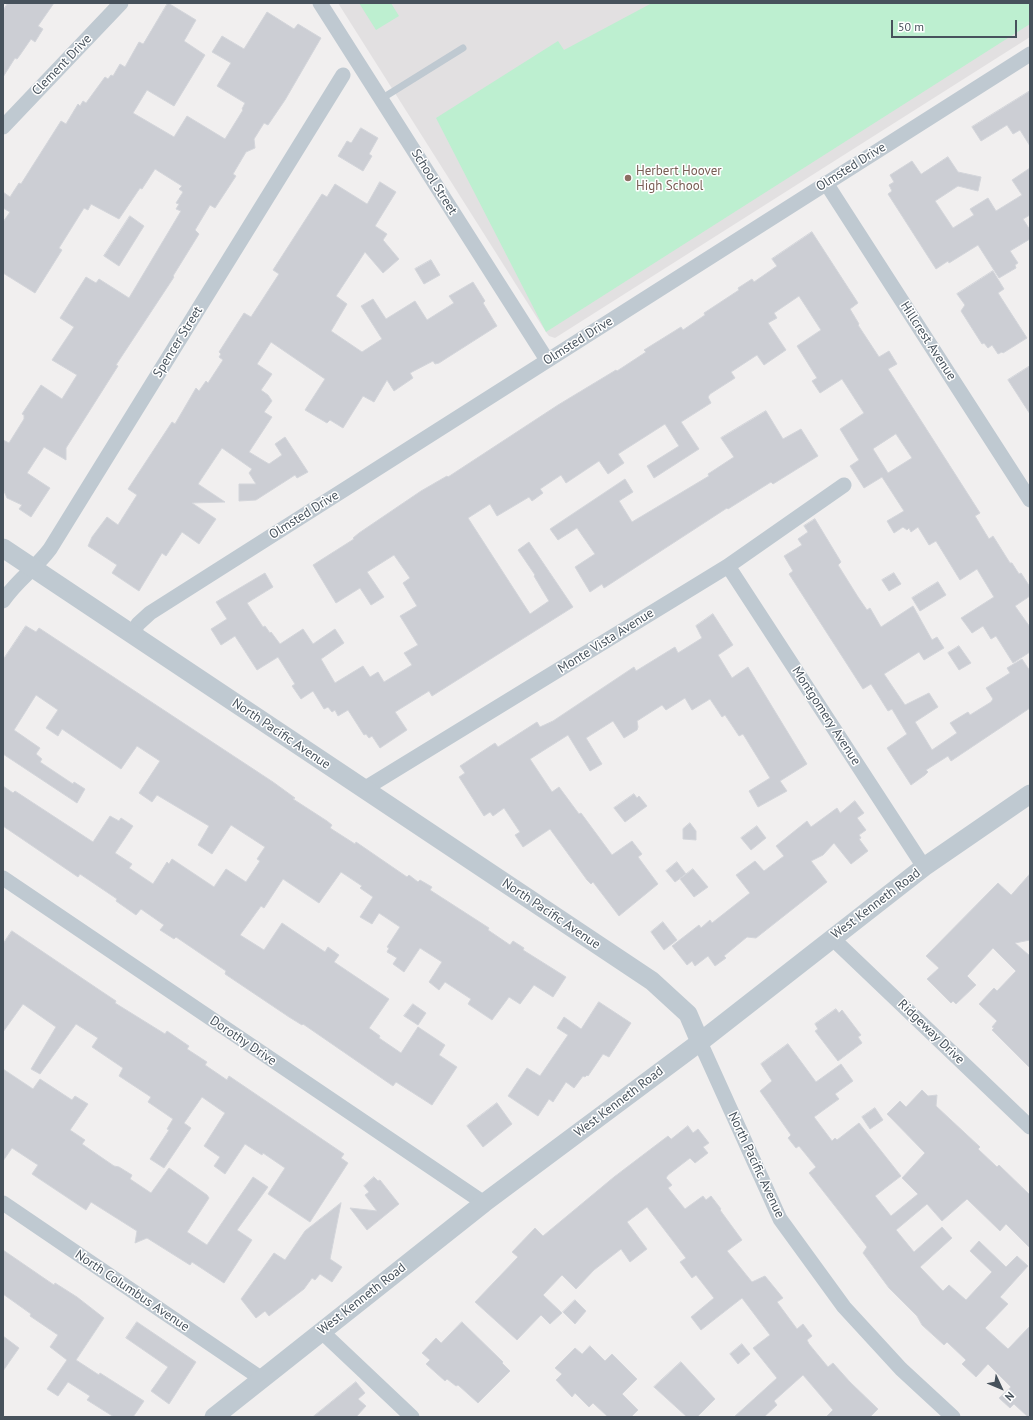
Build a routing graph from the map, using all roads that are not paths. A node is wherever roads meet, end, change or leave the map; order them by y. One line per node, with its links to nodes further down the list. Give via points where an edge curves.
1 (121, 3): 7 (street, Clement Drive)
2 (320, 3): 6 (street, School Street)
3 (463, 48): 6 (lane)
4 (1030, 54): 8 (street, Olmsted Drive)
5 (343, 75): 14 (street, Spencer Street, via 50,549)
6 (382, 99): 9 (street, School Street)
7 (3, 127)
8 (826, 183): 9 (street, Olmsted Drive); 11 (street, Hillcrest Avenue)
9 (547, 360): 16 (street, Olmsted Drive, via 150,613 138,624)
10 (844, 485): 13 (street, Monte Vista Avenue)
11 (1030, 500)
12 (3, 548): 14 (street, North Pacific Avenue)
13 (728, 566): 17 (street, Monte Vista Avenue); 19 (street, Montgomery Avenue)
14 (33, 568): 15 (street, Spencer Street, via 11,589); 16 (street, North Pacific Avenue)
15 (3, 601)
16 (132, 635): 17 (street, North Pacific Avenue)
17 (364, 789): 22 (street, North Pacific Avenue, via 652,981 688,1014)
18 (1030, 794): 19 (street, West Kenneth Road)
19 (924, 867): 21 (street, West Kenneth Road)
20 (3, 878): 25 (street, Dorothy Drive)
21 (832, 938): 22 (street, West Kenneth Road); 23 (street, Ridgeway Drive)
22 (700, 1042): 25 (street, West Kenneth Road); 30 (street, North Pacific Avenue, via 780,1219 844,1308 901,1369)
23 (1030, 1127)
24 (3, 1203): 27 (street, North Columbus Avenue)
25 (484, 1203): 26 (street, West Kenneth Road)
26 (321, 1331): 27 (street, West Kenneth Road); 29 (street)
27 (262, 1378): 28 (street, West Kenneth Road)
28 (214, 1417)
29 (412, 1417)
30 (953, 1417)

